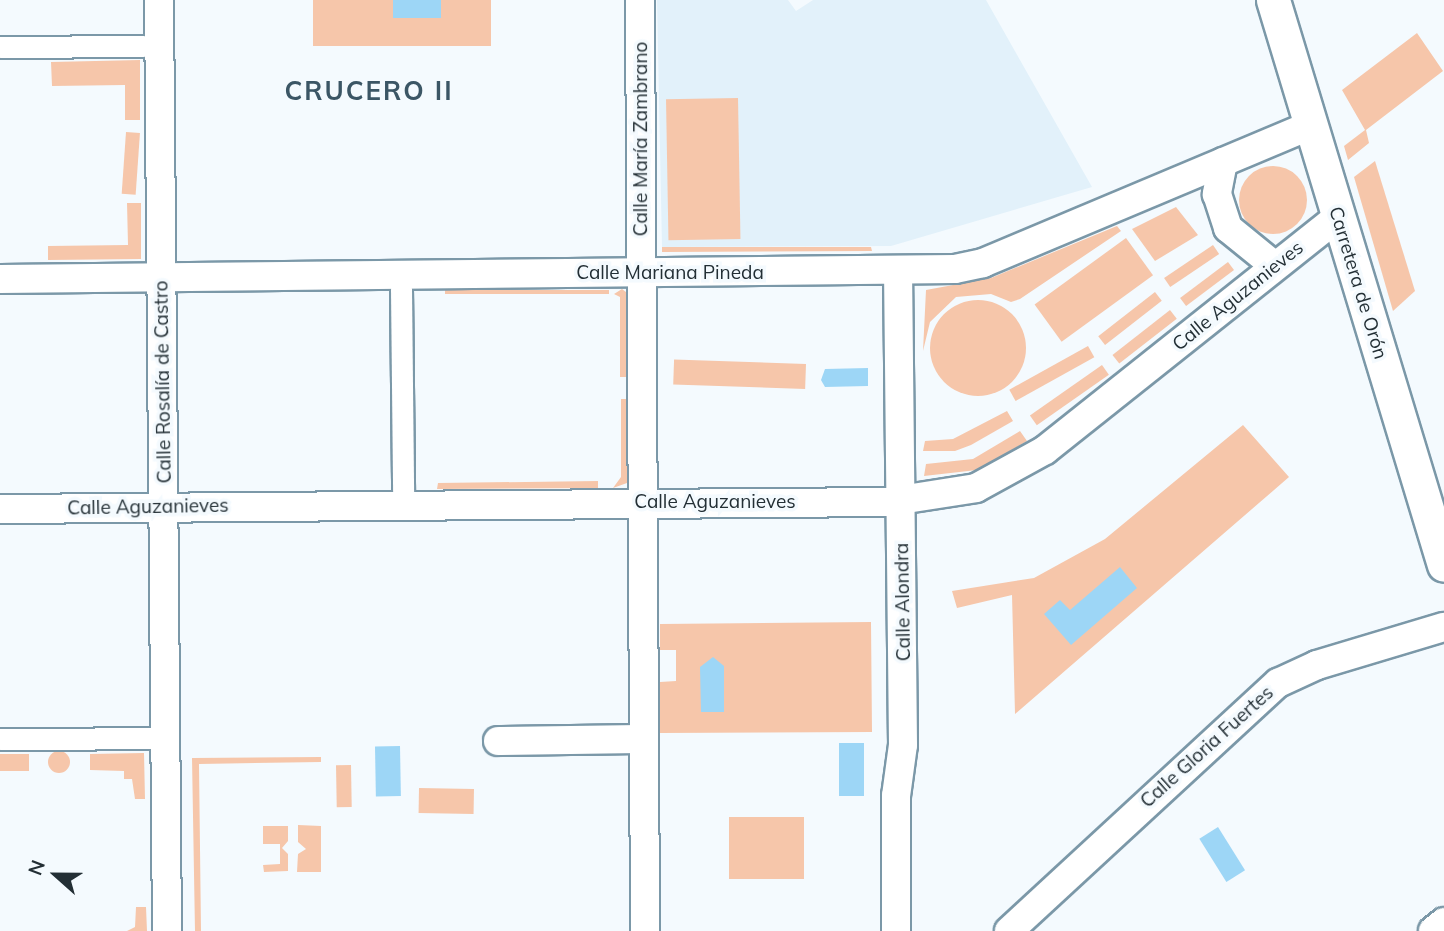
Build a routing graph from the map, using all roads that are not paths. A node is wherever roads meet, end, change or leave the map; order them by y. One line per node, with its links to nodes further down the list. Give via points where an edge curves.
1 (159, 0): 12 (street, Calle Rosalía de Castro)
2 (640, 0): 11 (street, Calle María Zambrano)
3 (1273, 0): 6 (street, Carretera de Orón)
4 (143, 46): 5 (street)
5 (0, 47)
6 (1311, 125): 7 (street, Calle Mariana Pineda); 8 (street, Carretera de Orón)
7 (1223, 162): 9 (street, via 1217,194 1228,228); 10 (street, Calle Mariana Pineda, via 983,263)
8 (1338, 217): 9 (street, Calle Aguzanieves); 20 (street, Carretera de Orón)
9 (1275, 266): 16 (street, Calle Aguzanieves, via 1019,467 976,488)
10 (898, 272): 11 (street, Calle Mariana Pineda); 16 (street, Calle Alondra)
11 (641, 273): 12 (street, Calle Mariana Pineda); 17 (street, Calle María Zambrano)
12 (162, 278): 13 (street, Calle Mariana Pineda); 18 (street, Calle Rosalía de Castro)
13 (0, 279)
14 (401, 289): 15 (street)
15 (403, 491)
16 (902, 500): 17 (street, Calle Aguzanieves); 29 (street, Calle Alondra, via 904,744 896,796)
17 (642, 502): 18 (street, Calle Aguzanieves); 24 (street, Calle María Zambrano)
18 (164, 506): 19 (street, Calle Aguzanieves); 22 (street, Calle Rosalía de Castro)
19 (0, 509)
20 (1444, 565)
21 (1444, 627): 30 (street, Calle Gloria Fuertes, via 1317,665 1278,683)
22 (166, 738): 23 (street); 27 (street, Calle Rosalía de Castro)
23 (0, 739)
24 (643, 739): 25 (street); 28 (street, Calle María Zambrano)
25 (498, 741)
26 (1444, 922): 31 (street)
27 (167, 931)
28 (645, 931)
29 (896, 931)
30 (1009, 931)
31 (1433, 931)

